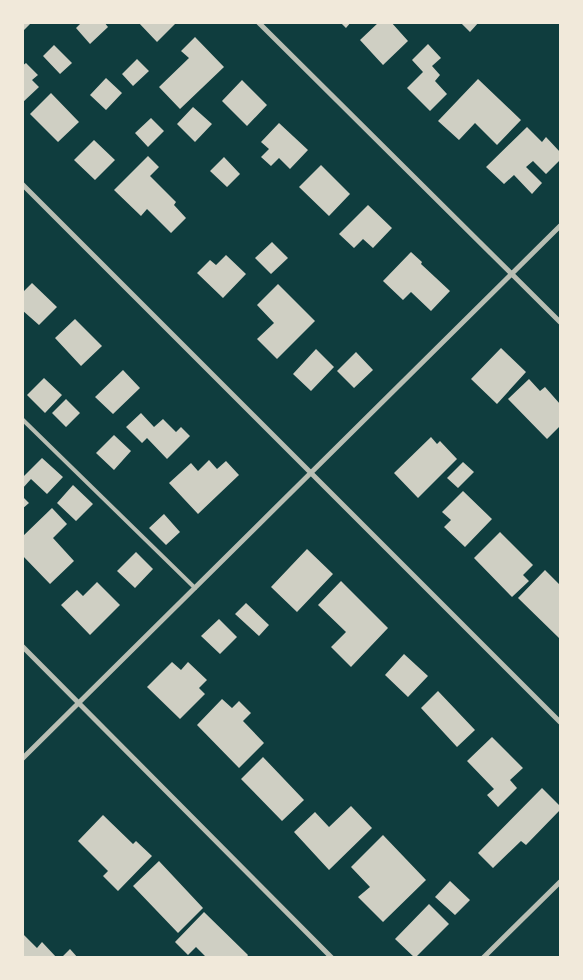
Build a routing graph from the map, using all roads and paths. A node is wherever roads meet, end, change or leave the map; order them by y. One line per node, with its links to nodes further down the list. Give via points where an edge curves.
1 (258, 22): 4 (street)
2 (22, 184): 7 (street)
3 (560, 226): 4 (street)
4 (513, 273): 5 (street); 7 (street)
5 (560, 322)
6 (22, 419): 8 (lane)
7 (312, 472): 8 (street); 11 (street)
8 (195, 588): 10 (street)
9 (22, 646): 10 (street)
10 (80, 702): 12 (street); 14 (street)
11 (560, 722)
12 (22, 759)
13 (560, 882): 15 (street)
14 (332, 958)
15 (483, 958)

